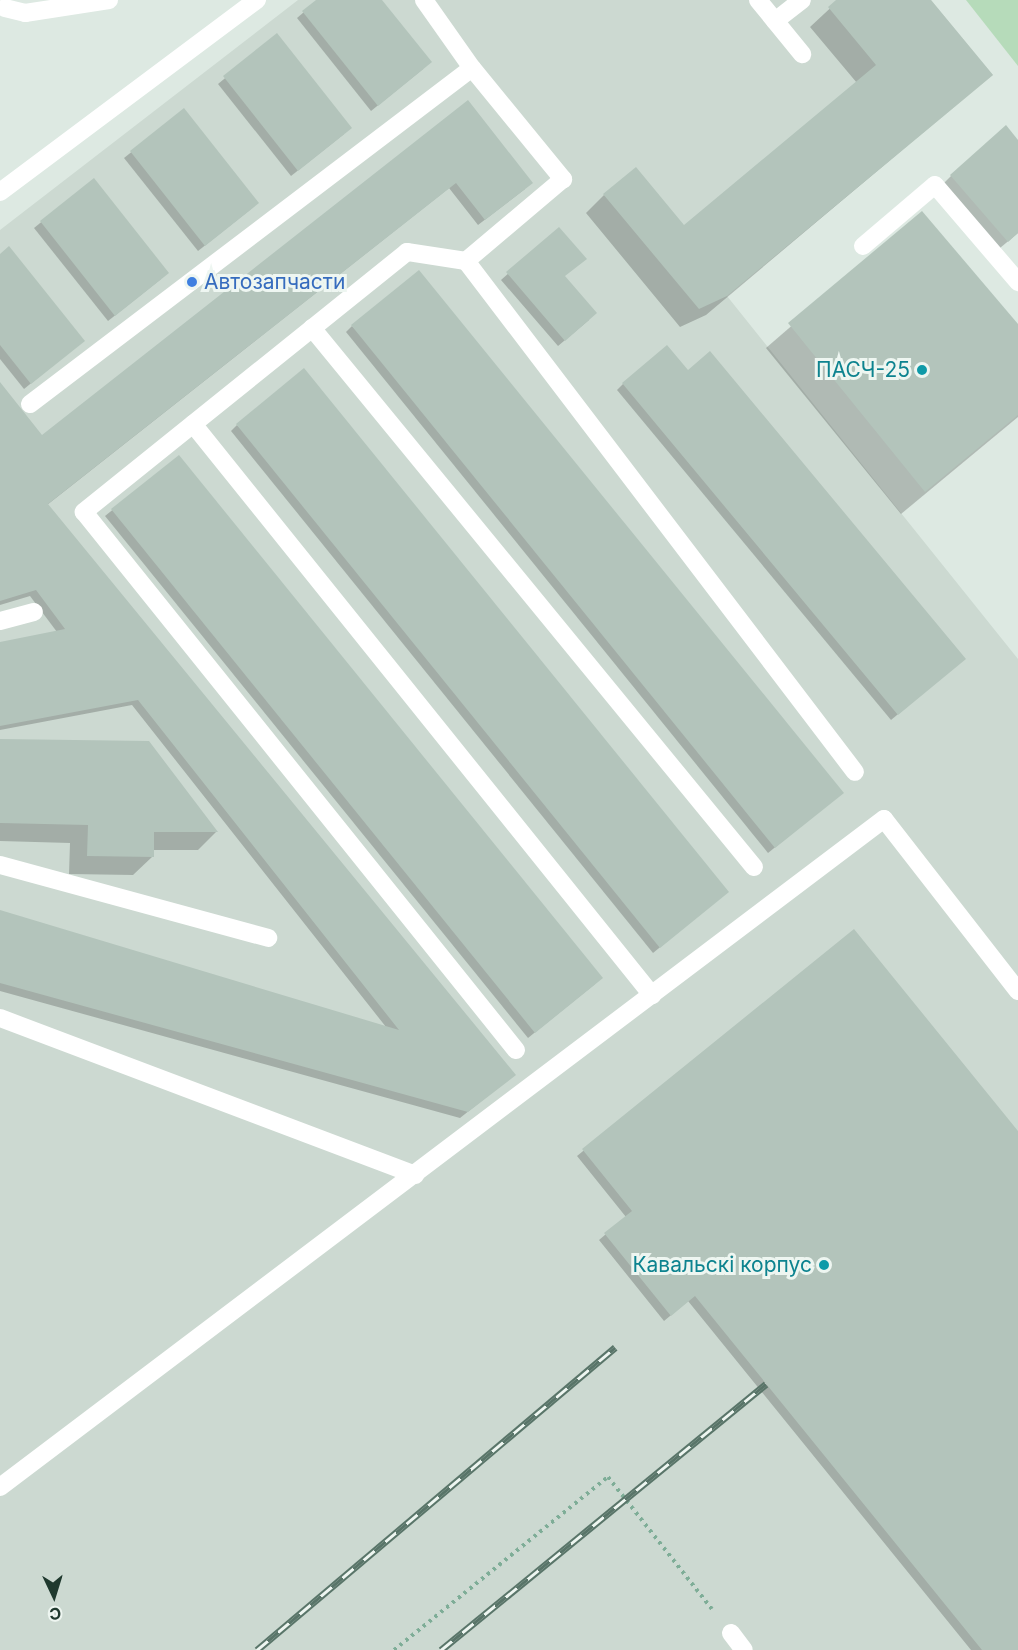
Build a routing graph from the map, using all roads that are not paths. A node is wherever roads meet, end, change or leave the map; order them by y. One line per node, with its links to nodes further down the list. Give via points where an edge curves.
1 (24, 0): 7 (lane)
2 (110, 0): 7 (lane, via 25,13)
3 (257, 0): 11 (lane)
4 (424, 0): 10 (lane)
5 (758, 0): 8 (lane)
6 (802, 0): 8 (lane)
7 (2, 7)
8 (775, 21): 9 (lane)
9 (802, 54)
10 (472, 68): 13 (lane, via 563,179); 16 (lane)
11 (0, 192)
12 (863, 246): 14 (lane, via 934,184)
13 (466, 261): 15 (lane, via 407,252); 20 (lane)
14 (1018, 282)
15 (312, 328): 17 (lane); 22 (lane)
16 (30, 404)
17 (193, 424): 25 (lane); 27 (lane, via 84,512)
18 (34, 612): 19 (lane)
19 (0, 621)
20 (855, 772)
21 (0, 865): 23 (lane)
22 (754, 867)
23 (268, 938)
24 (1018, 991): 25 (lane, via 884,819)
25 (652, 995): 28 (lane)
26 (0, 1018): 28 (lane)
27 (516, 1050)
28 (415, 1175): 29 (lane)
29 (0, 1487)
30 (731, 1633): 31 (lane)
31 (744, 1650)

